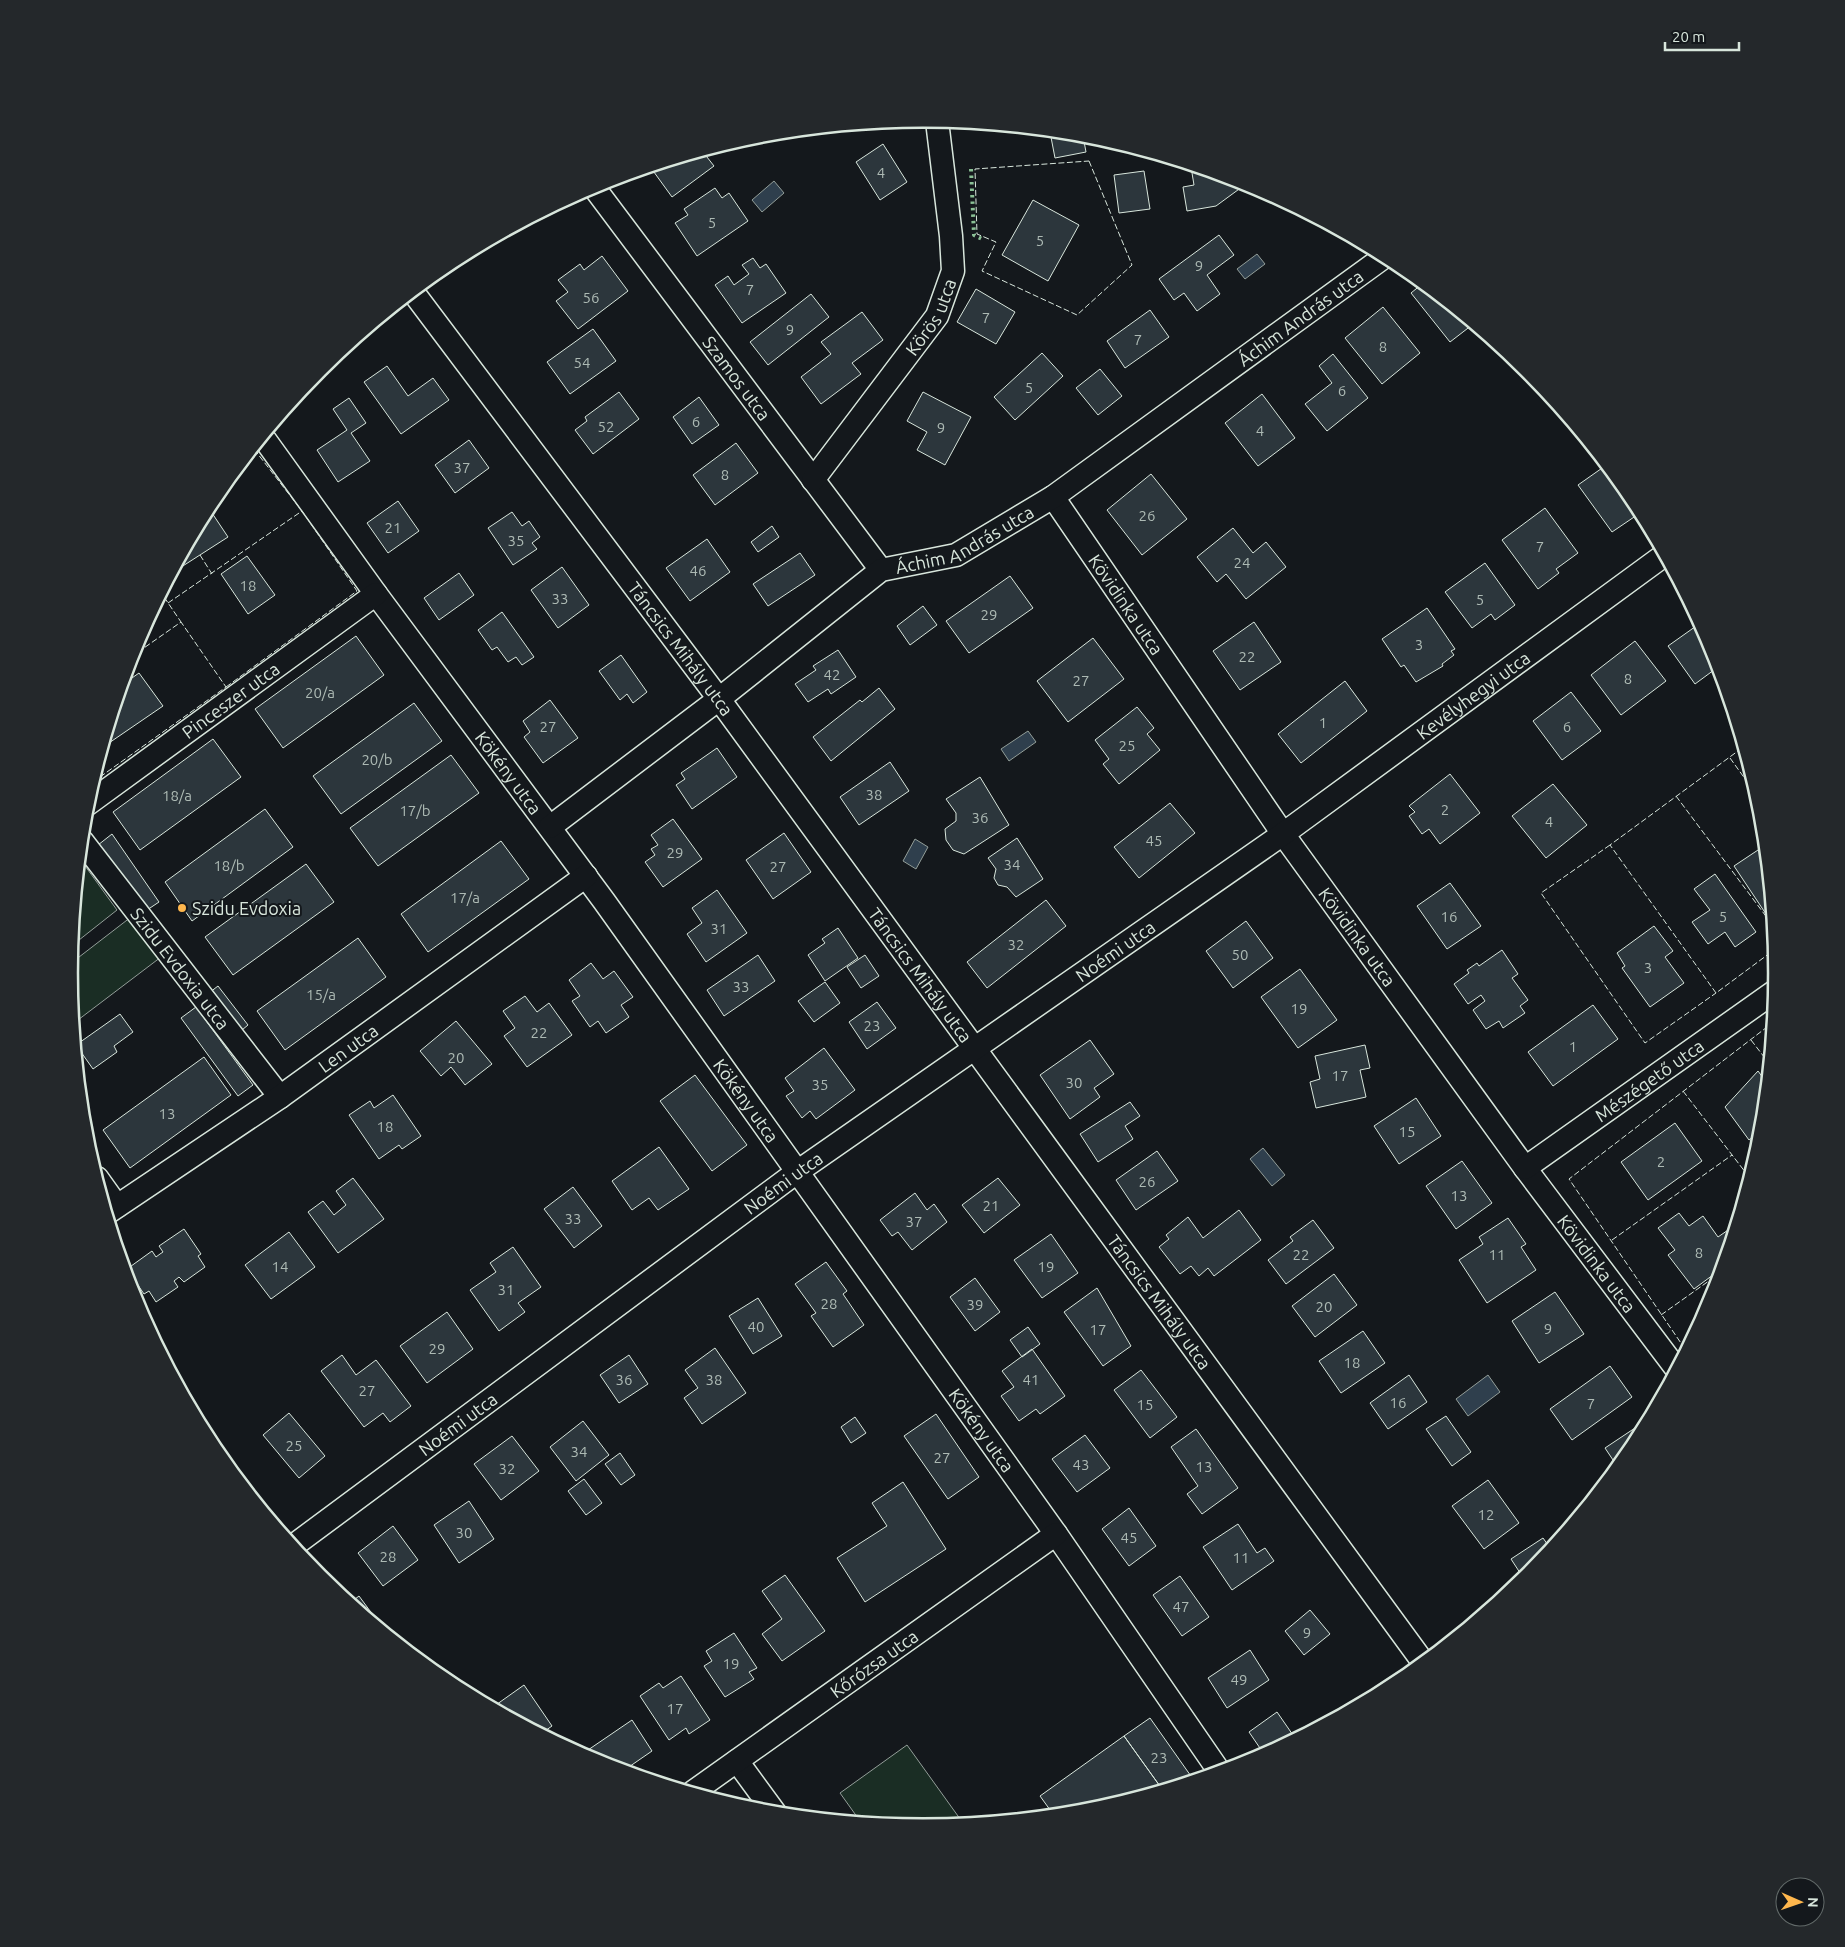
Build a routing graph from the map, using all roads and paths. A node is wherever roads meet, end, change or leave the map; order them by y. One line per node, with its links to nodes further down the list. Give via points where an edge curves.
1 (938, 129): 6 (street, Körös utca, via 952,236 953,271 937,316)
2 (598, 193): 6 (street, Szamos utca)
3 (1377, 262): 7 (street, Áchim András utca)
4 (417, 297): 11 (street, Táncsics Mihály utca)
5 (266, 442): 10 (street, Kökény utca)
6 (813, 480): 9 (street, Szamos utca)
7 (1054, 497): 9 (street, Áchim András utca, via 956,555); 14 (street, Kövidinka utca)
8 (1658, 559): 14 (street, Kevélyhegyi utca)
9 (880, 570): 11 (street, Áchim András utca)
10 (376, 594): 12 (street, Pinceszer utca); 13 (street, Kökény utca)
11 (719, 699): 13 (street, Áchim András utca); 18 (street, Táncsics Mihály utca)
12 (97, 798)
13 (550, 828): 16 (street, Kökény utca)
14 (1283, 834): 18 (street, Noémi utca); 20 (street, Kövidinka utca)
15 (87, 848): 19 (street, Szidu Evdoxia utca)
16 (586, 876): 19 (street, Len utca); 21 (street, Kökény utca)
17 (1767, 997): 20 (street, Mészégető utca)
18 (975, 1050): 21 (street, Noémi utca); 26 (street, Táncsics Mihály utca)
19 (280, 1097): 22 (street, Len utca)
20 (1525, 1168): 23 (street, Kövidinka utca)
21 (797, 1172): 24 (street, Kökény utca); 25 (street, Noémi utca)
22 (112, 1210)
23 (1672, 1362)
24 (1056, 1534): 27 (street, Kőrózsa utca); 28 (street, Kökény utca)
25 (298, 1542)
26 (1419, 1657)
27 (737, 1761): 29 (street, Kőrózsa utca); 30 (street)
28 (1215, 1766)
29 (698, 1788)
30 (768, 1804)

